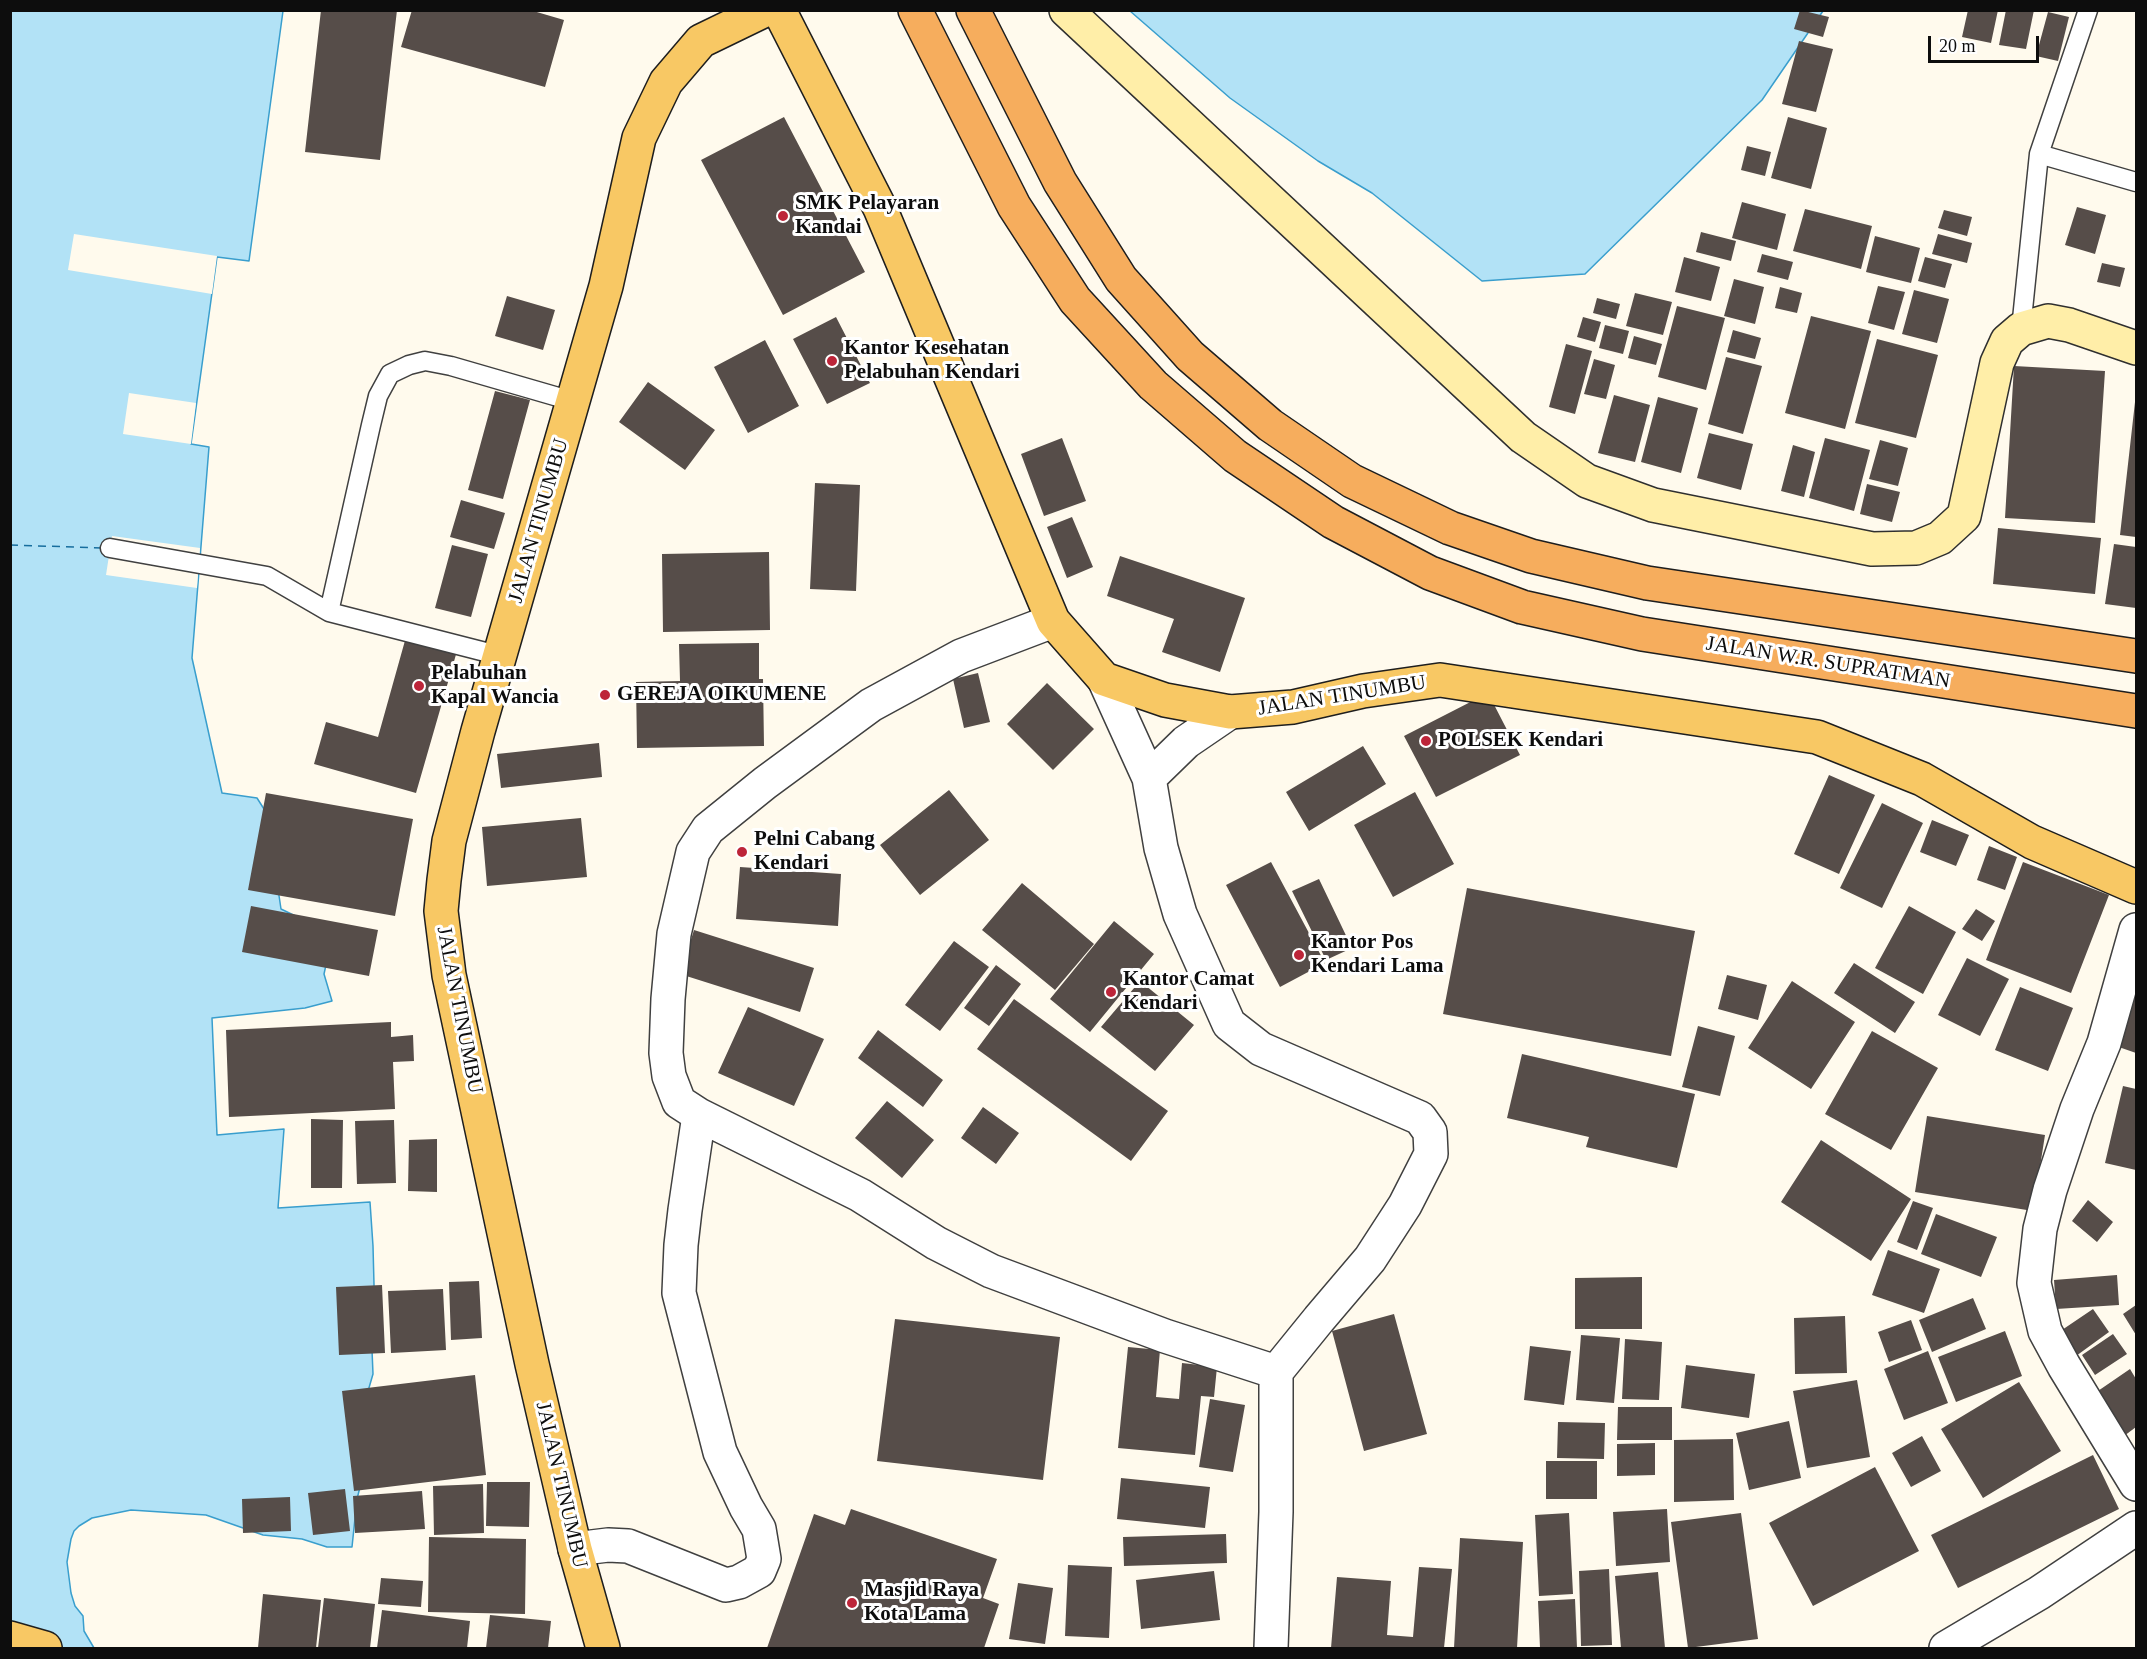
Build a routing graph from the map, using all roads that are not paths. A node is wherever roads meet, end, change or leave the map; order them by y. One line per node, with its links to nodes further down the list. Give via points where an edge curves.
1 (765, 10): 11 (main road, JALAN TINUMBU, via 701,41 666,82 643,128 606,286)
2 (779, 10): 14 (main road, JALAN TINUMBU, via 880,208)
3 (915, 10): 18 (highway, JALAN W.R. SUPRATMAN, via 1014,206 1075,300 1153,385 1235,456 1333,522 1430,573 1522,607 1642,634)
4 (974, 10): 16 (highway, via 1060,182 1121,279 1190,356 1270,425 1352,481 1450,528 1531,556 1647,583)
5 (1066, 10): 9 (main road, via 1523,437 1587,481 1653,506 1872,549 1916,548 1940,538 1964,516 1996,363 2007,341)
6 (2088, 10): 7 (lane)
7 (2039, 154): 8 (lane); 9 (lane)
8 (2136, 182)
9 (2022, 329): 10 (main road, via 2048,321)
10 (2136, 348)
11 (572, 400): 13 (lane, via 425,361 390,374 378,396); 15 (main road, JALAN TINUMBU)
12 (110, 548): 13 (lane, via 267,576)
13 (329, 612): 15 (lane)
14 (1053, 621): 17 (main road, JALAN TINUMBU); 23 (street, via 961,656 871,705 708,829 693,852 674,934 666,1053 679,1102)
15 (501, 656): 27 (main road, JALAN TINUMBU, via 449,841 441,911 452,987)
16 (2136, 656)
17 (1104, 679): 19 (main road, JALAN TINUMBU, via 1165,700); 20 (street)
18 (2136, 711)
19 (1230, 712): 20 (street, via 1186,742); 21 (main road, JALAN TINUMBU, via 1293,707 1363,691 1440,680 1816,737 1922,779 2031,842)
20 (1149, 778): 24 (street, via 1161,848 1180,914 1229,1024 1261,1049 1420,1118 1430,1132 1431,1154 1400,1214 1370,1259)
21 (2136, 887)
22 (2136, 930): 25 (street, via 2104,1043 2050,1190 2040,1229 2034,1283 2045,1331)
23 (699, 1115): 24 (street, via 860,1195 936,1243 992,1271 1165,1336); 27 (street, via 684,1210 679,1293 720,1452 759,1529 764,1559 759,1571 726,1585 628,1546)
24 (1276, 1372): 31 (street)
25 (2136, 1484)
26 (2136, 1528): 32 (street, via 2039,1593)
27 (574, 1549): 30 (main road, JALAN TINUMBU)
28 (10, 1638): 29 (main road)
29 (45, 1648)
30 (603, 1648)
31 (1271, 1648)
32 (1946, 1648)

